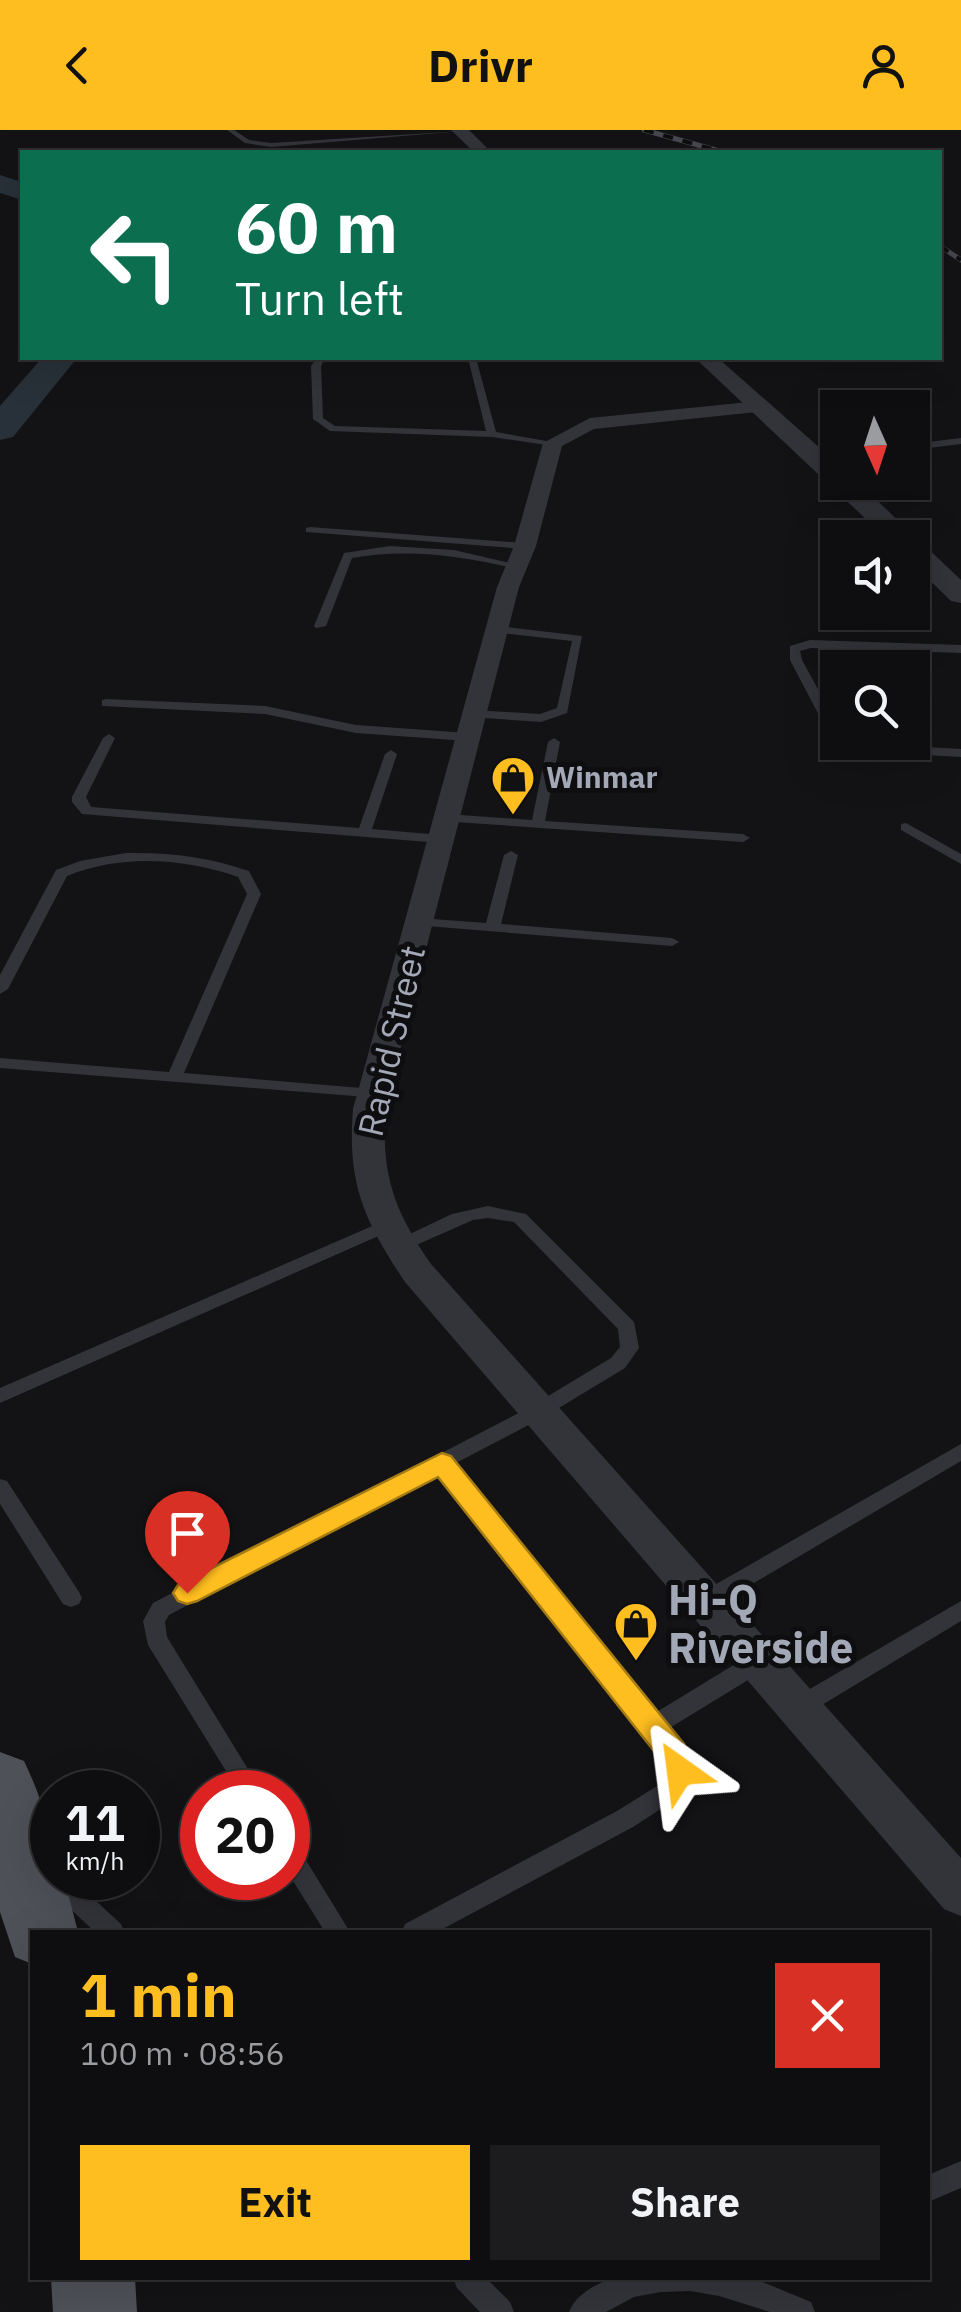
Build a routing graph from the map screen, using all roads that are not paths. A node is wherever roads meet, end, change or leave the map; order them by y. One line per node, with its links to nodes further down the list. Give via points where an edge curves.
1 (230, 130): 2 (lane, via 271,146)
2 (459, 130): 3 (street)
3 (481, 150)
4 (320, 360): 8 (lane, via 318,419 333,429)
5 (473, 360): 8 (lane)
6 (713, 360): 7 (street)
7 (759, 406): 10 (street, via 590,424); 12 (street)
8 (492, 434): 10 (lane)
9 (961, 441): 11 (lane)
10 (553, 443): 16 (street, Rapid Street)
11 (930, 445)
12 (820, 451)
13 (862, 500): 14 (street)
14 (882, 520)
15 (310, 530): 16 (lane)
16 (521, 556): 19 (lane, via 373,550 348,555); 20 (street, Rapid Street)
17 (930, 565): 18 (street)
18 (961, 594)
19 (320, 626)
20 (496, 630): 24 (street, Rapid Street); 24 (lane, via 580,640 563,710)
21 (961, 649): 23 (lane, via 794,649)
22 (106, 703): 24 (lane, via 265,710 356,729)
23 (820, 705)
24 (471, 726): 32 (street, Rapid Street)
25 (109, 738): 33 (lane, via 79,796 88,811)
26 (554, 742): 30 (lane)
27 (930, 751): 28 (lane)
28 (961, 753)
29 (392, 754): 33 (lane)
30 (538, 824): 32 (lane); 34 (lane)
31 (906, 827): 36 (lane)
32 (444, 829): 33 (lane); 37 (street, Rapid Street)
33 (364, 833)
34 (743, 838)
35 (511, 856): 38 (lane)
36 (961, 860)
37 (418, 922): 38 (lane); 43 (street, Rapid Street)
38 (492, 929): 39 (lane)
39 (672, 942)
40 (0, 988): 42 (lane, via 61,873 77,865 121,857 213,864 244,874 254,894)
41 (0, 1063): 42 (lane)
42 (174, 1078): 43 (lane)
43 (372, 1094): 44 (street, Rapid Street, via 368,1171)
44 (392, 1236): 45 (lane); 46 (street, Rapid Street); 46 (lane, via 478,1210 507,1212 627,1328 627,1355)
45 (0, 1396)
46 (537, 1412): 48 (lane); 51 (street, Rapid Street)
47 (961, 1452): 51 (lane)
48 (442, 1463): 55 (lane); 56 (lane, via 168,1603 157,1616 156,1639)
49 (0, 1487): 50 (lane)
50 (71, 1598)
51 (705, 1601): 53 (street, Rapid Street)
52 (961, 1610): 54 (lane)
53 (759, 1662): 54 (street, Rapid Street); 55 (lane)
54 (799, 1707): 58 (street, Rapid Street)
55 (652, 1727): 64 (lane, via 678,1763 671,1790)
56 (237, 1770)
57 (310, 1887): 63 (lane)
58 (961, 1892)
59 (38, 1900): 61 (main road)
60 (83, 1900): 62 (lane)
61 (41, 1930)
62 (110, 1930)
63 (337, 1930)
64 (418, 1930)
65 (961, 2174): 66 (lane)
66 (930, 2188)
67 (469, 2280): 72 (lane)
68 (642, 2280): 73 (lane)
69 (689, 2280): 74 (lane, via 741,2286)
70 (104, 2293): 71 (lane)
71 (103, 2312)
72 (500, 2312)
73 (584, 2312)
74 (801, 2312)

